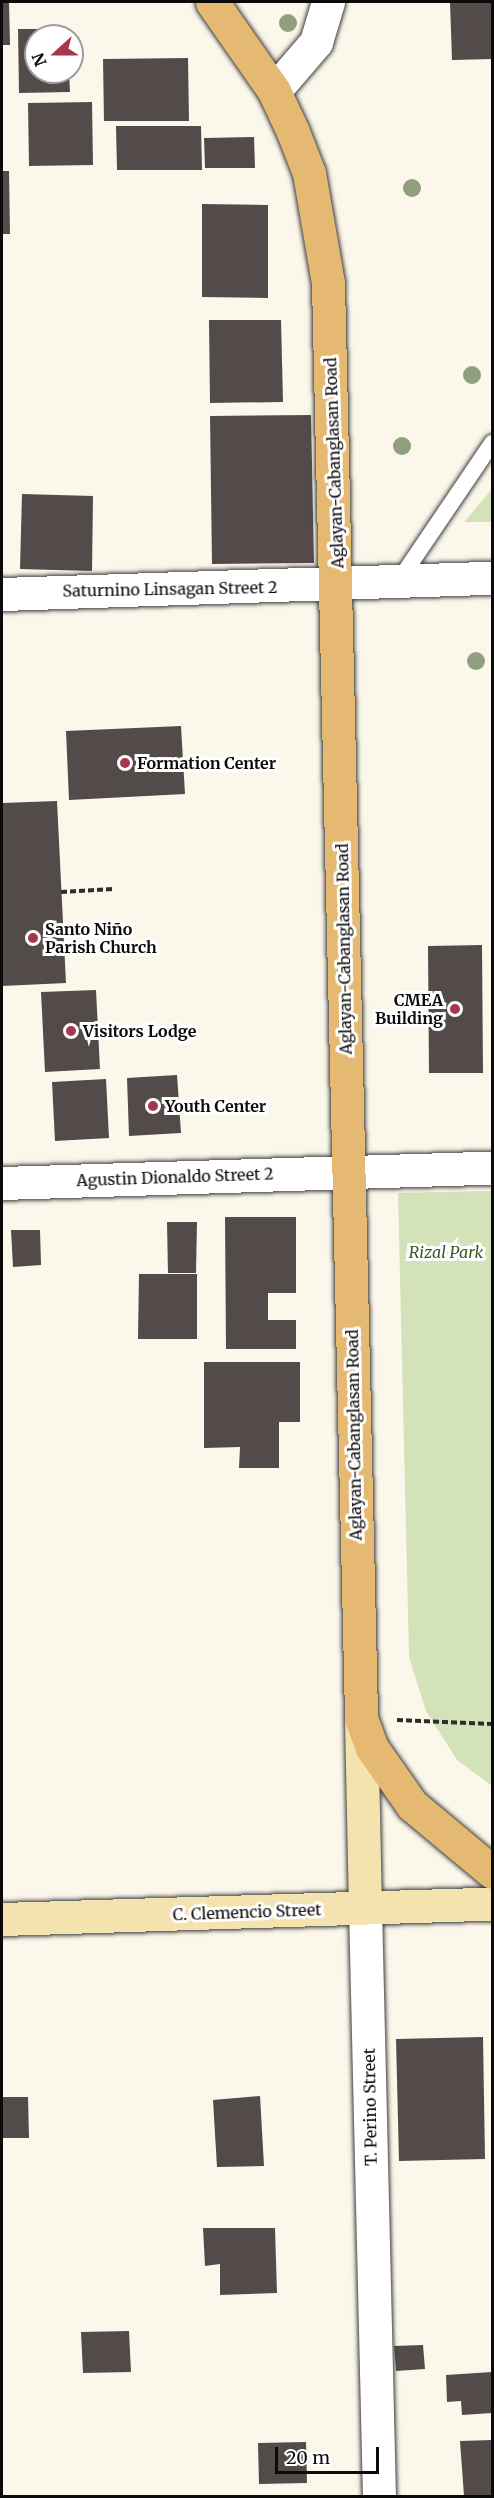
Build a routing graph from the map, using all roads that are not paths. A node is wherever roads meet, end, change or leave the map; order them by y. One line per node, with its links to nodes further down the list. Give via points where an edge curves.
1 (212, 2): 3 (main road, Aglayan-Cabanglasan Road)
2 (328, 2): 3 (street, via 316,42)
3 (274, 91): 7 (main road, Aglayan-Cabanglasan Road, via 309,173 322,233)
4 (492, 443): 6 (lane)
5 (492, 578): 6 (street, Saturnino Linsagan Street 2)
6 (398, 582): 7 (street, Saturnino Linsagan Street 2)
7 (338, 585): 8 (street, Saturnino Linsagan Street 2); 10 (main road, Aglayan-Cabanglasan Road)
8 (2, 594)
9 (492, 1168): 10 (street, Agustin Dionaldo Street 2)
10 (348, 1172): 11 (street, Agustin Dionaldo Street 2); 12 (main road, Aglayan-Cabanglasan Road)
11 (2, 1183)
12 (361, 1718): 13 (main road, Aglayan-Cabanglasan Road, via 372,1748 412,1805); 15 (street, T. Perino Street)
13 (492, 1872)
14 (492, 1904): 15 (street, C. Clemencio Street)
15 (365, 1908): 16 (street, C. Clemencio Street); 17 (street, T. Perino Street)
16 (2, 1919)
17 (379, 2496)

